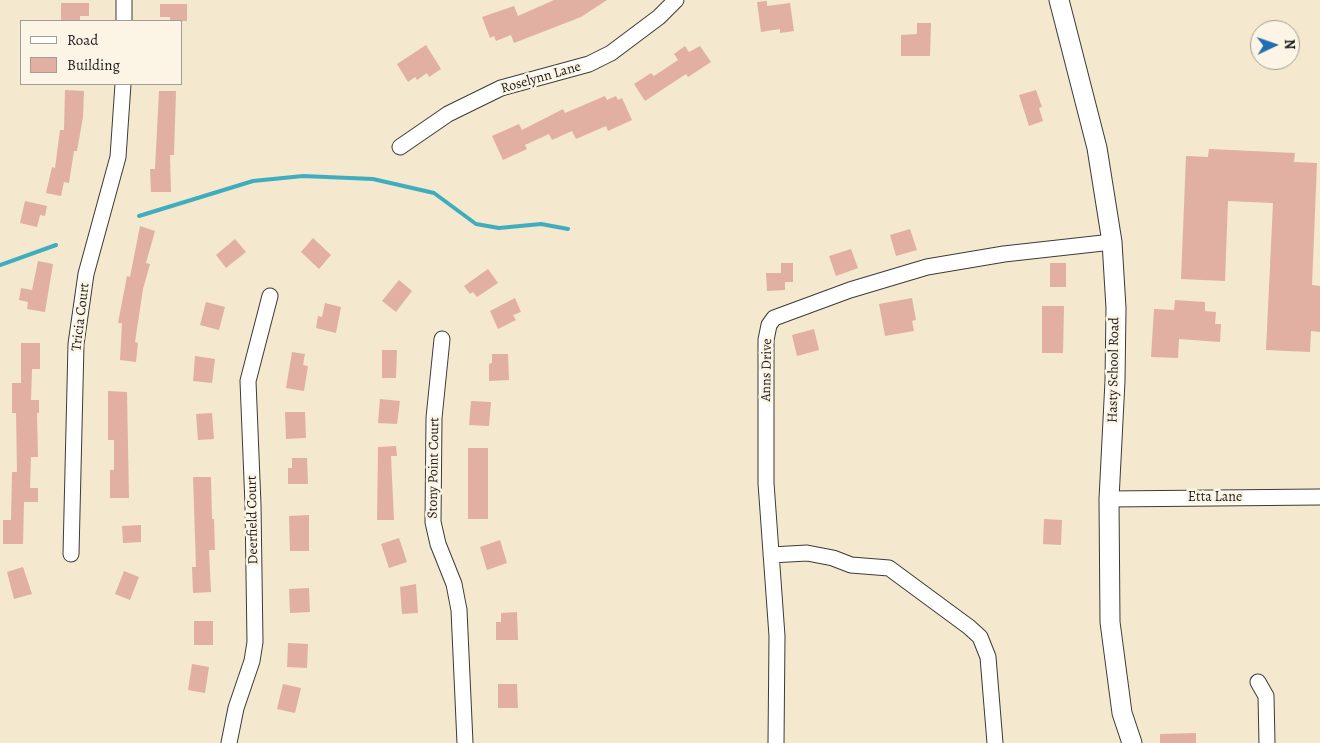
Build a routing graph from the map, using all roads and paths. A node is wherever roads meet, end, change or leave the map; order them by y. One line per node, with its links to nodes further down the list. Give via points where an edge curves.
1 (124, 0): 4 (street)
2 (676, 0): 6 (street, Roselynn Lane, via 611,53 589,64 501,88 448,114)
3 (1058, 0): 7 (street, Hasty School Road, via 1097,148)
4 (124, 20)
5 (123, 85): 12 (street, Tricia Court, via 118,157 86,274 76,344)
6 (400, 147)
7 (1112, 242): 11 (street, Hasty School Road, via 1116,308); 13 (street, Anns Drive, via 1004,254 927,267 850,290 774,318 769,325 766,364 766,483)
8 (270, 296): 15 (street, Deerfield Court, via 248,382 255,642)
9 (442, 339): 16 (street, Stony Point Court, via 434,418 433,522 454,584 459,610)
10 (1320, 497): 11 (street, Etta Lane)
11 (1109, 499): 19 (street, Hasty School Road, via 1110,622 1122,713)
12 (71, 554)
13 (771, 555): 17 (street, Anns Drive, via 777,636); 18 (street, via 821,554 851,565 889,568 969,627 980,637 988,657)
14 (1258, 682): 20 (street, via 1266,696)
15 (229, 743)
16 (465, 743)
17 (776, 743)
18 (995, 743)
19 (1132, 743)
20 (1267, 743)

